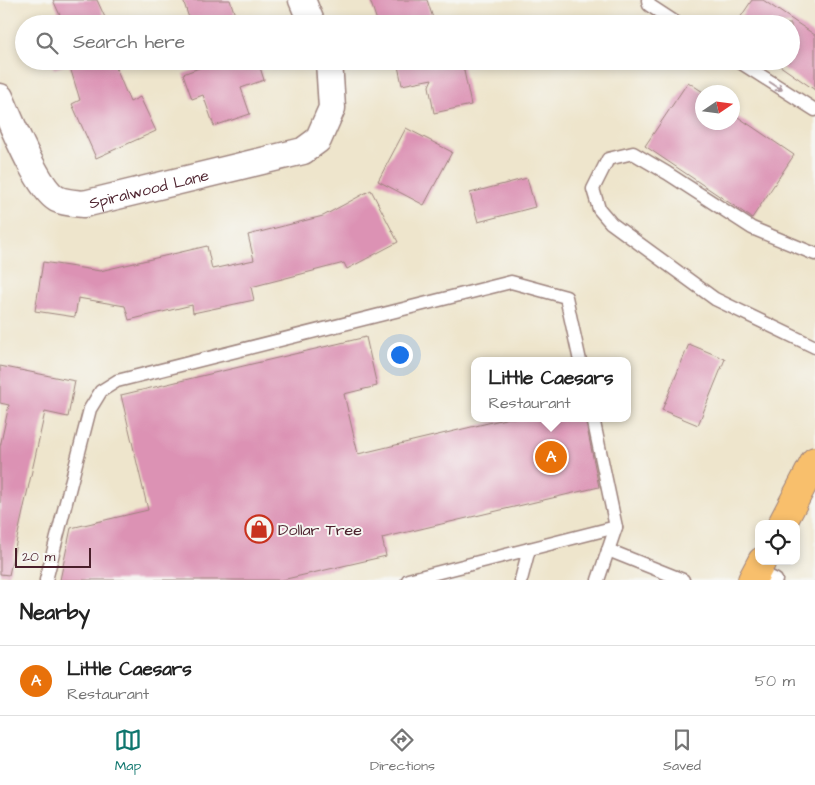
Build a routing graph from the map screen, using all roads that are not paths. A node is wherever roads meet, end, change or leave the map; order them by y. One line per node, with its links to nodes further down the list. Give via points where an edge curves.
1 (302, 0): 3 (street)
2 (648, 0): 4 (lane, via 649,5)
3 (308, 15)
4 (664, 15)
5 (330, 70): 7 (street, Spiralwood Lane, via 332,108 318,140 304,151 84,204 56,198 42,184)
6 (752, 70): 8 (lane, one-way to 8)
7 (0, 96)
8 (815, 110)
9 (815, 254): 10 (lane, via 752,228 633,153 608,159 593,189 599,210 611,223 715,299)
10 (815, 347)
11 (579, 357): 19 (lane, via 566,297 511,282 117,381 101,391 90,409)
12 (594, 422): 15 (lane)
13 (815, 461): 14 (main road)
14 (784, 520)
15 (616, 527): 16 (lane); 17 (lane)
16 (529, 549): 18 (lane); 21 (lane)
17 (608, 550): 22 (lane); 23 (lane)
18 (448, 575): 20 (lane)
19 (46, 580)
20 (408, 580)
21 (521, 580)
22 (598, 580)
23 (683, 580)

